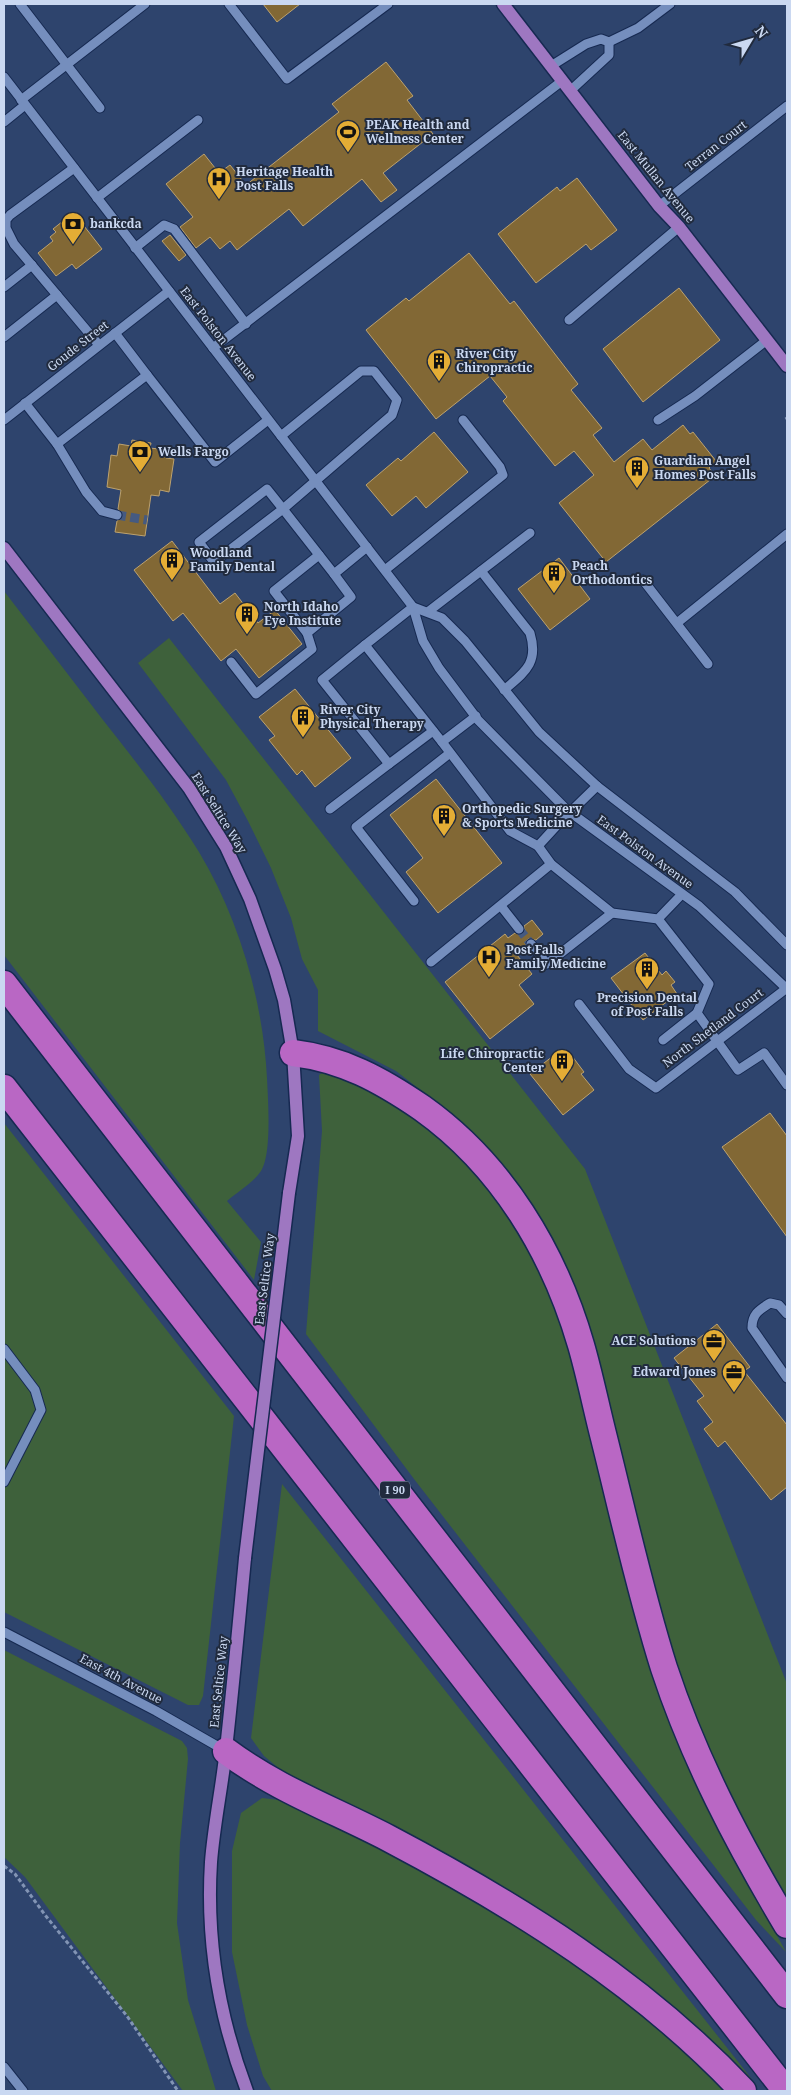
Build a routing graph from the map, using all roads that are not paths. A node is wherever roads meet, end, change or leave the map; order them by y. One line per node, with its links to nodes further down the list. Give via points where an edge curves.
1 (20, 4): 8 (street)
2 (146, 4): 8 (street)
3 (229, 4): 4 (street, via 287,79)
4 (388, 4)
5 (504, 4): 9 (main road, East Mullan Avenue)
6 (670, 4): 7 (street, via 638,28)
7 (609, 42): 9 (street, via 601,38 586,44); 11 (street, via 609,55)
8 (66, 65): 12 (street); 14 (street)
9 (550, 66): 11 (main road, East Mullan Avenue)
10 (4, 77): 12 (street, East Polston Avenue)
11 (566, 86): 19 (main road, East Mullan Avenue); 27 (street)
12 (23, 103): 16 (street); 17 (street, East Polston Avenue)
13 (787, 106): 19 (street, Terran Court)
14 (100, 108)
15 (198, 120): 18 (street)
16 (4, 122)
17 (74, 168): 18 (street, East Polston Avenue); 22 (street, via 6,220 6,228 14,244)
18 (97, 198): 21 (street, East Polston Avenue)
19 (659, 206): 20 (main road, East Mullan Avenue)
20 (679, 227): 26 (street); 30 (main road, East Mullan Avenue)
21 (135, 248): 24 (street, East Polston Avenue); 27 (street, via 164,225 174,229)
22 (32, 265): 23 (street); 25 (street)
23 (4, 286)
24 (169, 291): 28 (street, Goude Street); 32 (street, East Polston Avenue)
25 (57, 295): 29 (street); 31 (street)
26 (569, 320)
27 (246, 324): 32 (street)
28 (115, 333): 31 (street, Goude Street); 34 (street)
29 (4, 336)
30 (767, 340): 33 (main road, East Mullan Avenue); 39 (street, via 695,396)
31 (99, 345): 35 (street, Goude Street)
32 (213, 348): 37 (street, East Polston Avenue)
33 (787, 366)
34 (147, 375): 37 (street, via 215,462); 41 (street)
35 (25, 403): 36 (street, Goude Street); 41 (street)
36 (4, 420)
37 (268, 420): 40 (street, East Polston Avenue)
38 (463, 420): 50 (street, via 503,475)
39 (658, 420)
40 (281, 436): 42 (street, East Polston Avenue); 42 (street, via 361,371 374,371 397,400 392,415)
41 (57, 444): 44 (street, via 86,492 102,511)
42 (316, 482): 43 (street); 47 (street, East Polston Avenue)
43 (283, 509): 43 (street, via 214,562 199,542 267,489); 49 (street)
44 (117, 516)
45 (530, 533): 51 (street)
46 (787, 534): 56 (street)
47 (367, 547): 50 (street, East Polston Avenue); 52 (street)
48 (4, 548): 87 (main road, East Seltice Way, via 188,788 226,847 262,928 284,1000)
49 (319, 555): 52 (street); 57 (street, via 274,591)
50 (385, 570): 54 (street, East Polston Avenue)
51 (481, 571): 55 (street); 61 (street, via 530,633 532,642 531,663)
52 (334, 574): 57 (street, via 351,597)
53 (644, 580): 56 (street)
54 (414, 607): 55 (street, East Polston Avenue); 58 (street); 62 (street, East Polston Avenue, via 424,641 439,668)
55 (429, 611): 61 (street, East Polston Avenue, via 442,618 465,641)
56 (677, 623): 60 (street)
57 (306, 633): 59 (street, via 312,649 256,694)
58 (365, 645): 63 (street); 66 (street, via 322,680)
59 (231, 662)
60 (708, 664)
61 (504, 690): 67 (street, East Polston Avenue, via 539,732)
62 (476, 716): 64 (street); 69 (street, East Polston Avenue)
63 (433, 731): 64 (street); 66 (street)
64 (442, 742): 65 (street)
65 (450, 752): 70 (street, via 510,831); 73 (street, via 356,827)
66 (389, 764): 68 (street)
67 (598, 786): 69 (street); 79 (street, East Polston Avenue, via 735,892)
68 (330, 809)
69 (570, 812): 70 (street); 72 (street, East Polston Avenue)
70 (538, 846): 71 (street)
71 (552, 864): 74 (street); 75 (street)
72 (682, 894): 76 (street); 82 (street, East Polston Avenue)
73 (414, 901)
74 (500, 906): 77 (street); 80 (street)
75 (612, 913): 76 (street); 78 (street, via 547,964)
76 (658, 919): 84 (street, via 709,984)
77 (519, 929)
78 (531, 944)
79 (787, 945)
80 (431, 962)
81 (4, 984): 97 (highway, I 90)
82 (787, 987): 86 (street, North Shetland Court)
83 (578, 1004): 86 (street, North Shetland Court, via 629,1069 656,1088)
84 (697, 1013): 85 (street); 86 (street)
85 (663, 1040)
86 (718, 1040): 88 (street, via 738,1070 764,1053)
87 (293, 1053): 95 (main road, East Seltice Way, bridge, via 298,1136 245,1558); 96 (highway, via 355,1068 400,1093 459,1138 495,1175 524,1216 548,1260 581,1344 645,1605 684,1722 724,1814)
88 (787, 1085)
89 (4, 1088): 102 (highway)
90 (787, 1314): 92 (street, via 779,1305 770,1303 757,1311 752,1318 752,1328)
91 (4, 1349): 93 (street, via 35,1390 41,1410)
92 (787, 1378)
93 (4, 1482)
94 (4, 1632): 95 (street, East 4th Avenue)
95 (226, 1751): 100 (main road, East Seltice Way, via 211,1862 210,1929 220,2003); 101 (highway, via 286,1790 387,1838 535,1921 659,2012)
96 (787, 1925)
97 (787, 1995)
98 (4, 2067): 99 (street)
99 (23, 2091)
100 (247, 2091)
101 (743, 2091)
102 (786, 2091)

